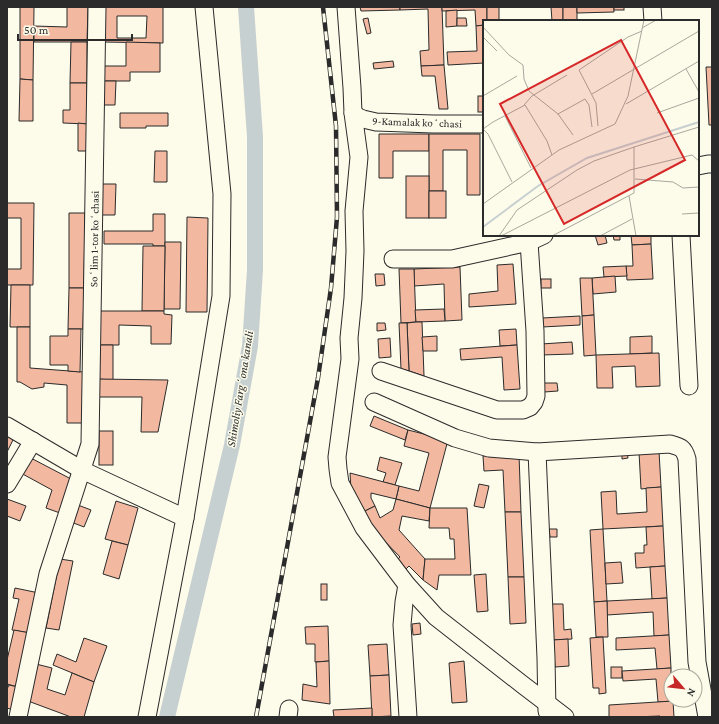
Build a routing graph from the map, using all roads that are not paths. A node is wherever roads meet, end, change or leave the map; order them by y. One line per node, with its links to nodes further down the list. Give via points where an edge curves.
1 (97, 7): 19 (street, Soʻlim 1-tor koʻchasi, via 90,444)
2 (204, 7): 21 (street, via 222,194 221,296)
3 (346, 7): 6 (street)
4 (652, 7): 5 (street)
5 (653, 20)
6 (353, 113): 7 (street, 9-Kamalak koʻchasi, via 376,122); 22 (street, via 359,157 354,211 355,251 350,359 337,457 338,469 340,483 364,528)
7 (483, 124)
8 (712, 164): 9 (street)
9 (699, 166)
10 (681, 236): 14 (street)
11 (536, 239): 12 (street, via 452,258); 13 (street, via 536,396 530,407 523,410 497,410)
12 (393, 260)
13 (381, 371)
14 (689, 386)
15 (374, 402): 18 (street, via 455,438 489,448)
16 (7, 426): 17 (street)
17 (33, 441): 19 (street); 20 (street)
18 (537, 452): 23 (street); 28 (street, via 670,444 685,451 697,662)
19 (82, 470): 21 (street); 24 (street, Soʻlim 1-tor koʻchasi, via 48,574)
20 (7, 484)
21 (185, 518): 25 (street)
22 (407, 586): 23 (street, via 436,617 523,685); 26 (street, via 402,624)
23 (547, 710): 27 (street)
24 (18, 717)
25 (147, 717)
26 (408, 717)
27 (566, 717)
28 (707, 717)

